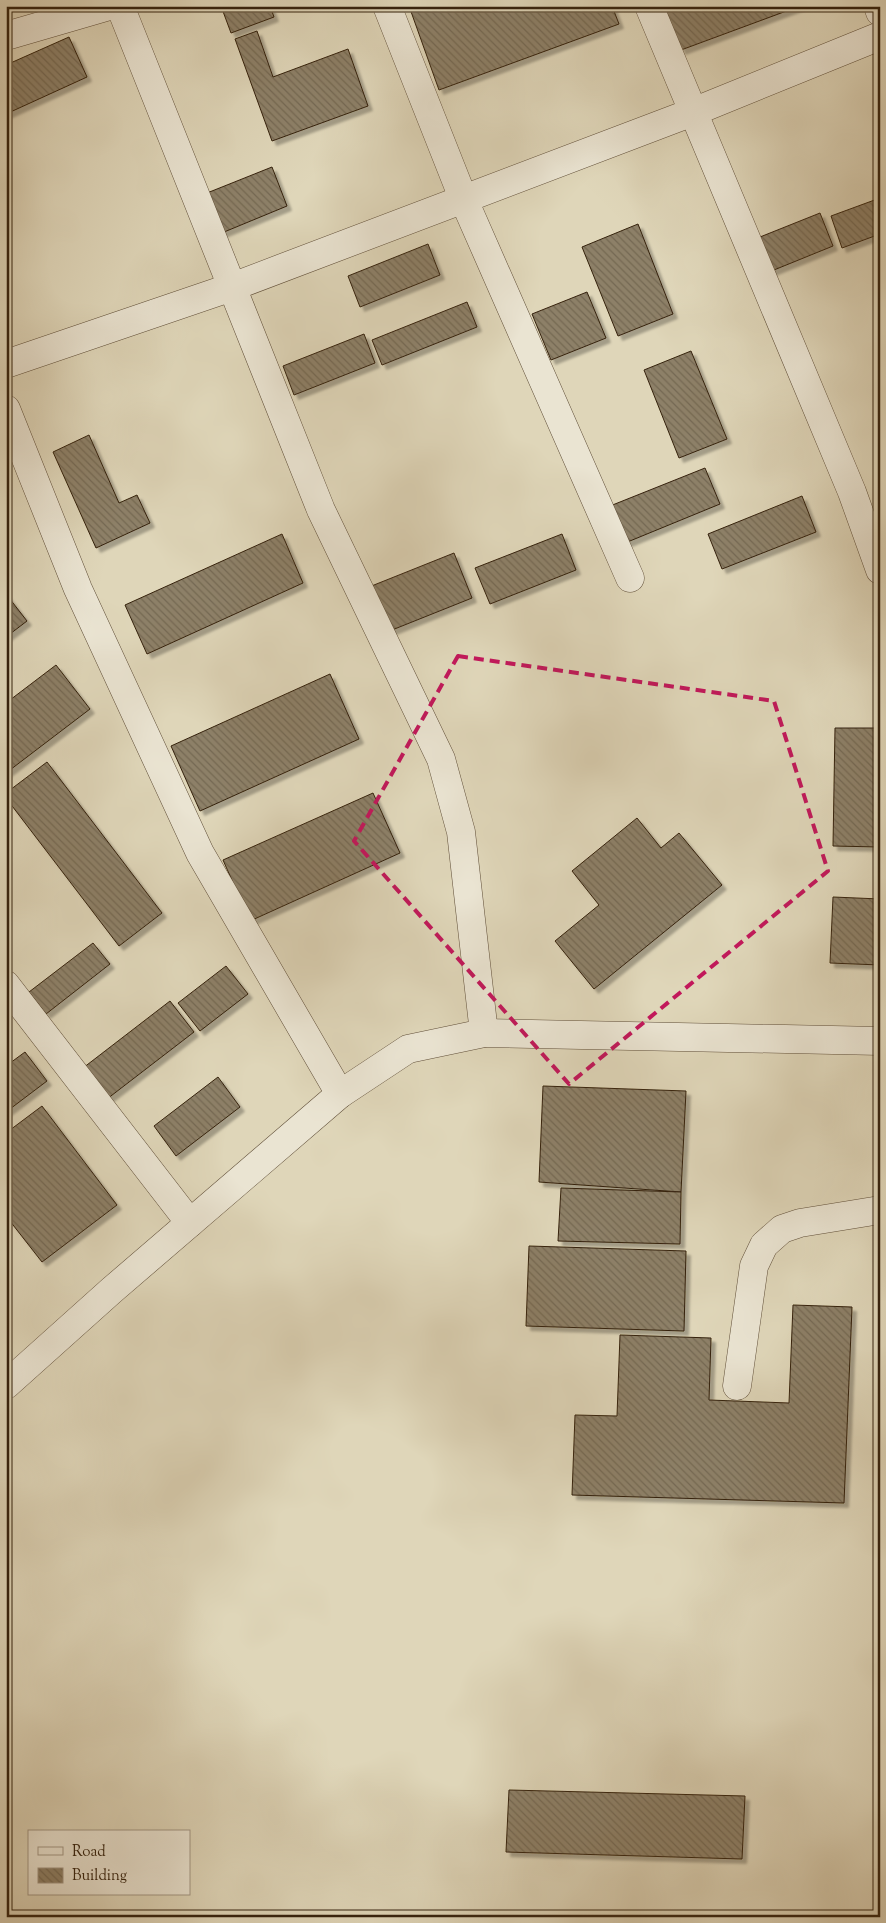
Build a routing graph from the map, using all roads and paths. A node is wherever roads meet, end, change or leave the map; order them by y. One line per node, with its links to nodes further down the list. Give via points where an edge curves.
1 (109, 6): 7 (street)
2 (120, 6): 11 (street)
3 (386, 6): 10 (street)
4 (650, 6): 9 (street)
5 (878, 6): 6 (street)
6 (880, 12)
7 (6, 36)
8 (880, 36): 9 (street)
9 (692, 112): 10 (street); 14 (street, via 852,492)
10 (463, 198): 11 (street); 15 (street)
11 (232, 287): 12 (street); 17 (street, via 320,510 440,759 461,832)
12 (6, 364)
13 (6, 409): 19 (street, via 78,588 200,853)
14 (880, 570)
15 (630, 578)
16 (6, 985): 21 (street)
17 (484, 1033): 18 (street); 19 (street, via 408,1049)
18 (880, 1041)
19 (340, 1094): 21 (street)
20 (880, 1210): 23 (street, via 800,1223 782,1229 764,1245 754,1266)
21 (190, 1223): 22 (street)
22 (9, 1376)
23 (737, 1386)

